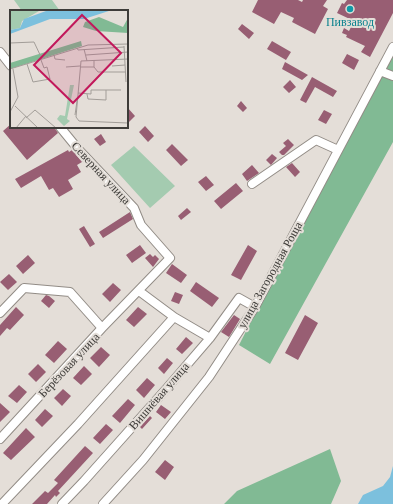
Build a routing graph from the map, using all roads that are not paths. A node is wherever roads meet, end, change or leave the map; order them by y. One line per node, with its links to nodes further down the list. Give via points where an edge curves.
1 (393, 46): 4 (street, улица Загородная Роща)
2 (0, 52): 3 (street)
3 (10, 65)
4 (380, 71): 5 (street); 7 (street, улица Загородная Роща)
5 (393, 76)
6 (61, 128): 9 (street, Северная улица, via 78,150 134,208 141,225)
7 (338, 150): 8 (street, via 316,140); 11 (street, улица Загородная Роща)
8 (252, 184)
9 (170, 258): 10 (street, Берёзовая улица)
10 (139, 291): 13 (street); 14 (street, Берёзовая улица)
11 (255, 307): 15 (street, Вишнёвая улица, via 239,298); 19 (street, улица Загородная Роща, via 209,377 143,460)
12 (0, 313): 14 (street, via 24,288 70,292)
13 (174, 317): 15 (street); 17 (street)
14 (102, 328): 16 (street, Берёзовая улица)
15 (210, 338): 18 (street, Вишнёвая улица)
16 (0, 440)
17 (2, 504)
18 (62, 504)
19 (103, 504)

